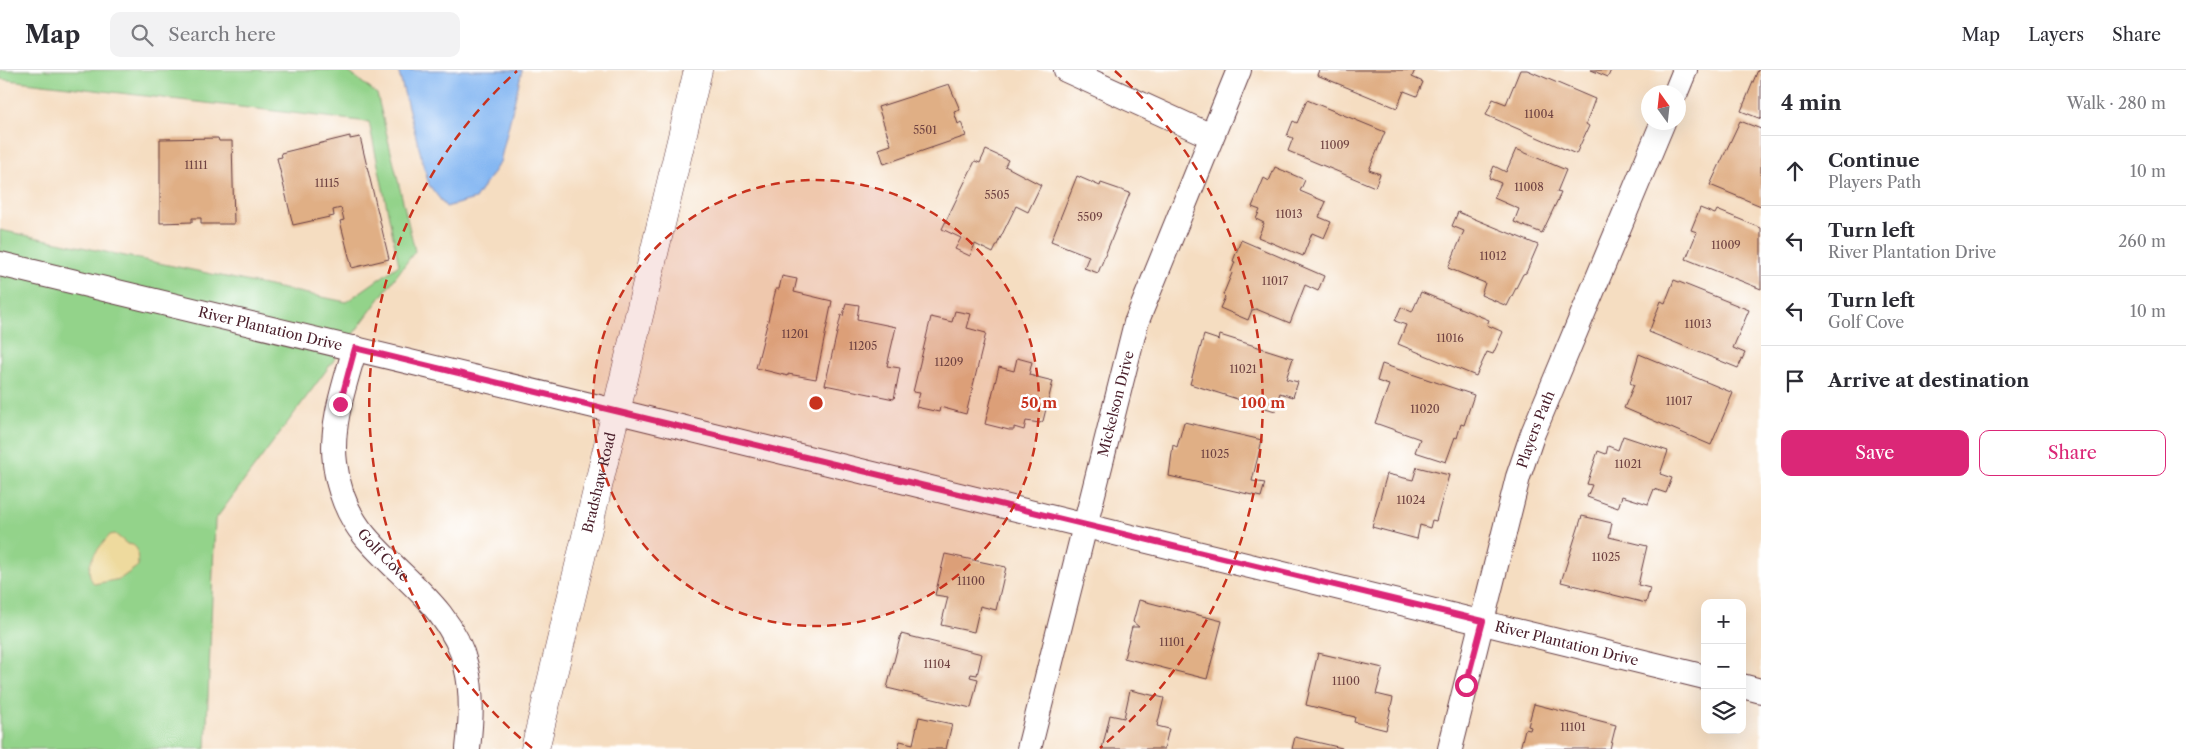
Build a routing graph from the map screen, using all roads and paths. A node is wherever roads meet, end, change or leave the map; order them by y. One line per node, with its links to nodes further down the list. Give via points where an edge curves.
1 (698, 70): 10 (street, Bradshaw Road)
2 (1066, 70): 7 (street)
3 (1239, 70): 7 (street, Mickelson Drive)
4 (1685, 70): 5 (street)
5 (1679, 85)
6 (1660, 130): 12 (street, Players Path, via 1533,433 1518,478)
7 (1211, 136): 11 (street, Mickelson Drive, via 1136,322)
8 (0, 264): 9 (street, River Plantation Drive)
9 (355, 348): 10 (street, River Plantation Drive); 16 (street, Golf Cove, via 334,432 334,462 339,487 350,514 364,535 436,607 455,638 466,665 471,697)
10 (615, 411): 11 (street, River Plantation Drive); 17 (street, Bradshaw Road)
11 (1085, 526): 12 (street, River Plantation Drive); 18 (street, Mickelson Drive)
12 (1483, 621): 13 (street, River Plantation Drive); 19 (street, Players Path)
13 (1701, 676)
14 (1746, 687): 15 (street)
15 (1761, 691)
16 (468, 749)
17 (535, 749)
18 (1029, 749)
19 (1450, 749)

